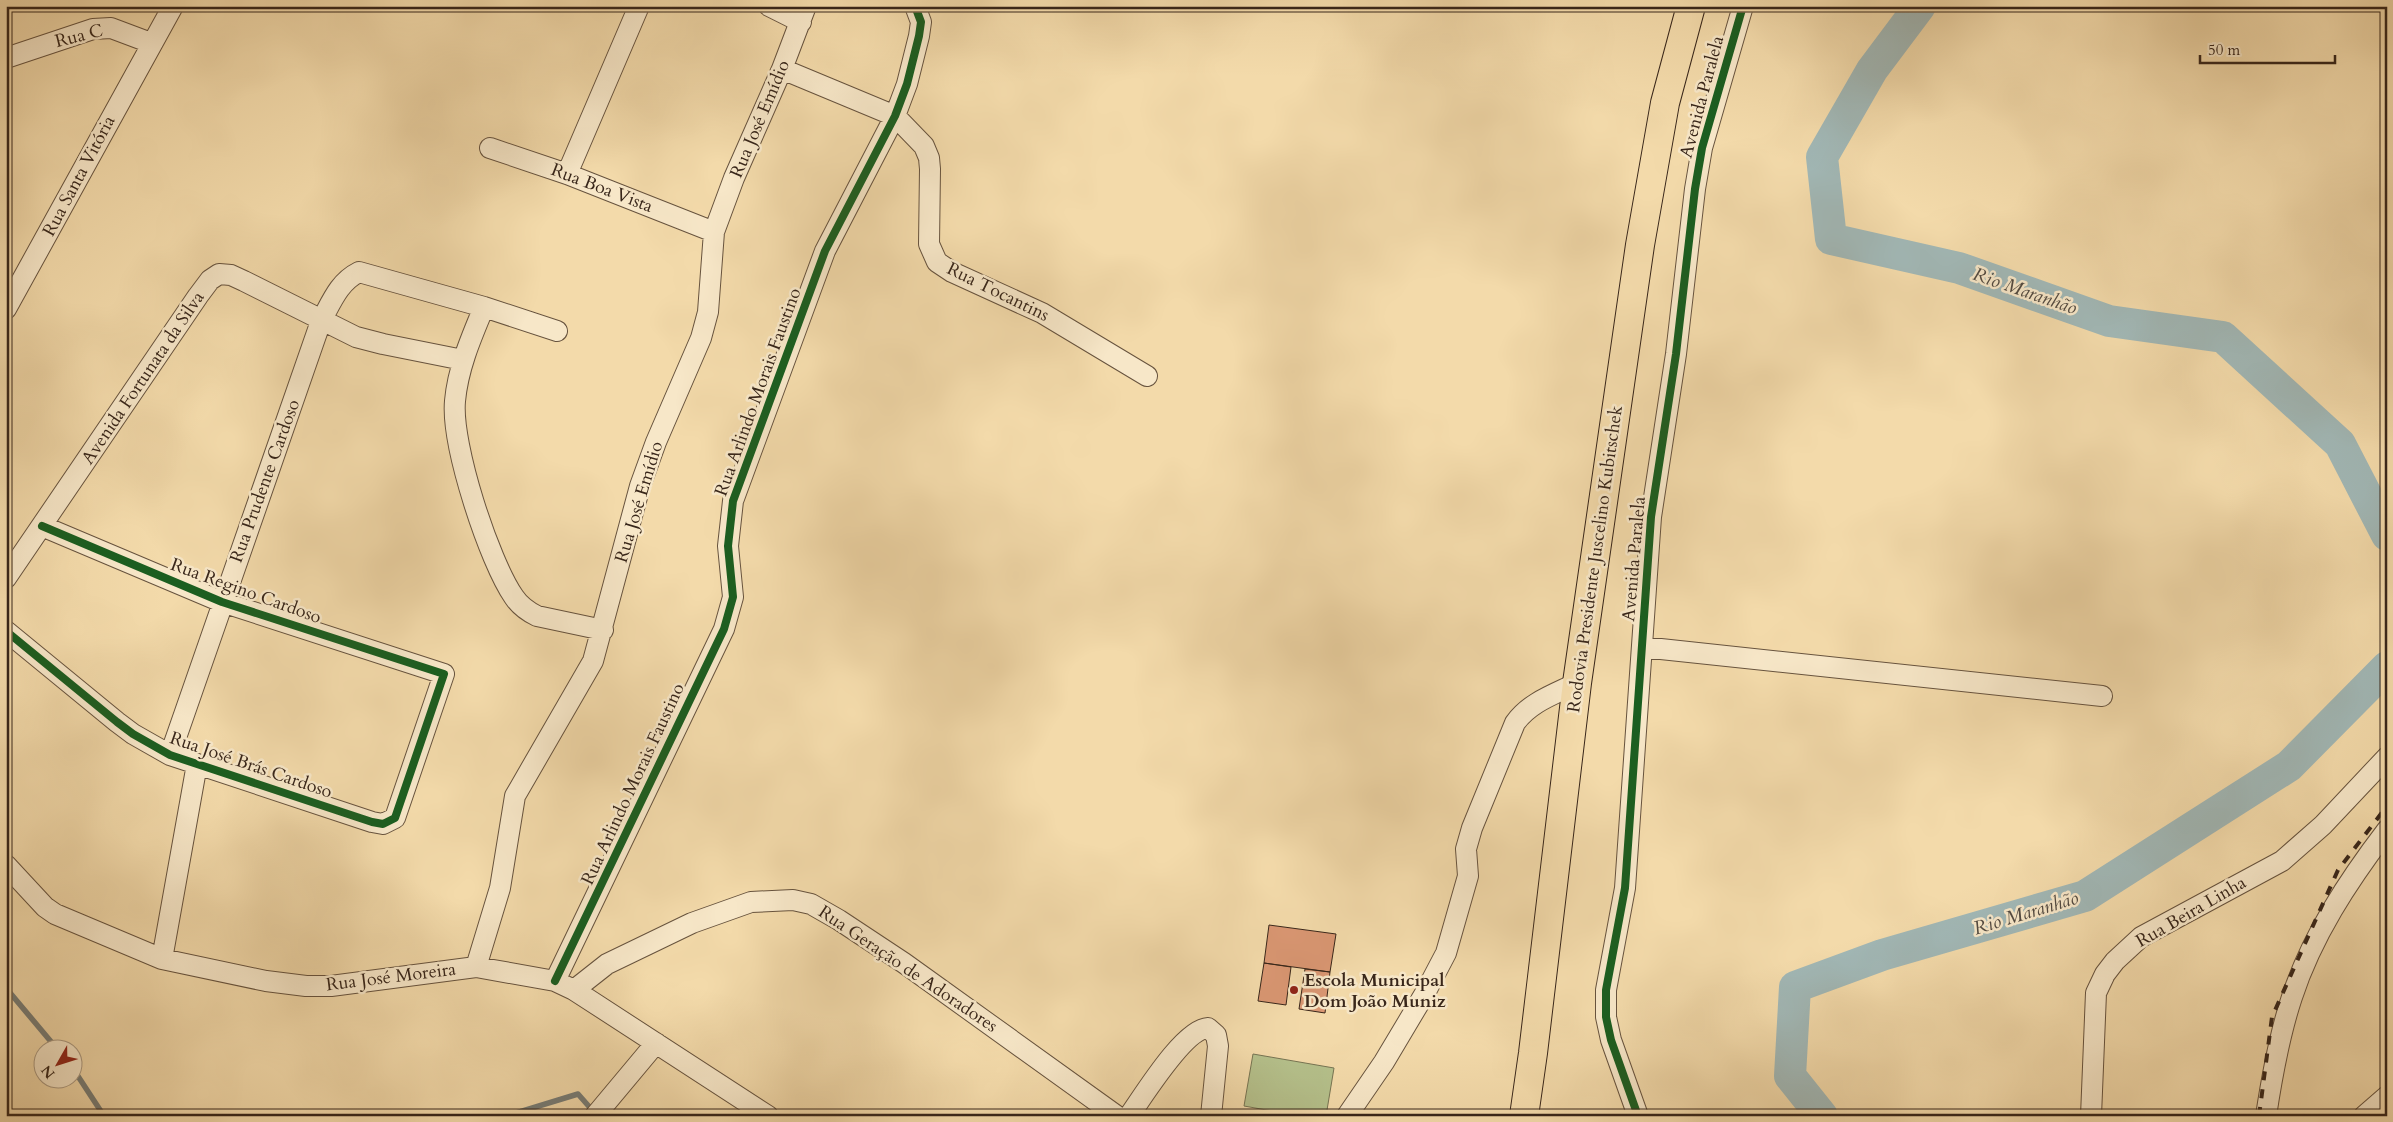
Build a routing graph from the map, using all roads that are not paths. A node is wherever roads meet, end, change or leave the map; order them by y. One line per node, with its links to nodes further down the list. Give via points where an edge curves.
1 (173, 6): 8 (street, Rua Santa Vitória)
2 (639, 6): 13 (street)
3 (770, 6): 7 (street)
4 (915, 6): 11 (street, Rua Arlindo Morais Faustino, via 921,22 907,84)
5 (1691, 6): 27 (highway, Rodovia Presidente Juscelino Kubitschek, via 1673,67 1657,145)
6 (1743, 6): 26 (street, Avenida Paralela, via 1702,148 1694,189 1676,354 1651,518)
7 (804, 14): 10 (street, Rua José Emídio)
8 (151, 43): 9 (street, Rua C, via 110,28 93,29); 16 (street, Rua Santa Vitória)
9 (6, 58)
10 (782, 69): 11 (street, Rua Tocantins); 14 (street, Rua José Emídio)
11 (895, 116): 20 (street, Rua Tocantins, via 917,138 929,158 929,244 937,262 1042,313); 37 (street, Rua Arlindo Morais Faustino, via 825,251 733,501 728,546 733,597 724,629)
12 (490, 148): 13 (street, Rua Boa Vista)
13 (568, 174): 14 (street, Rua Boa Vista)
14 (714, 232): 24 (street, Rua José Emídio, via 708,312 698,346 640,486)
15 (484, 308): 17 (street, Rua Prudente Cardoso, via 359,272 345,280); 18 (street, Rua Prudente Cardoso); 19 (street)
16 (6, 309)
17 (321, 320): 19 (street, via 356,337); 21 (street, Avenida Fortunata da Silva, via 231,275 214,276); 23 (street, Rua Prudente Cardoso)
18 (557, 331)
19 (462, 360): 24 (street, via 454,411 460,453 506,583 520,605 536,616)
20 (1147, 376)
21 (42, 526): 22 (street, Avenida Fortunata da Silva); 23 (street, Rua Regino Cardoso)
22 (6, 578)
23 (222, 602): 29 (street, Rua Prudente Cardoso); 32 (street, Rua Regino Cardoso, via 444,674)
24 (603, 630): 36 (street, Rua José Emídio, via 588,674 516,796 500,888)
25 (6, 631): 29 (street, Rua José Brás Cardoso, via 116,722)
26 (1642, 647): 28 (street); 48 (street, Avenida Paralela, via 1625,888 1605,998 1615,1053)
27 (1577, 683): 46 (street, via 1539,702 1515,723 1472,828 1466,850 1468,876 1446,953 1384,1062); 47 (highway, Rodovia Presidente Juscelino Kubitschek)
28 (2102, 696)
29 (170, 755): 31 (street, Rua José Brás Cardoso)
30 (2387, 757): 49 (street, Rua Beira Linha, via 2324,825 2282,861 2141,937 2115,961 2096,993)
31 (197, 764): 32 (street, Rua José Brás Cardoso, via 372,822 390,822); 35 (street)
32 (398, 812)
33 (2387, 830): 50 (street, via 2337,900 2306,961 2283,1029)
34 (6, 865): 35 (street, Rua José Moreira, via 55,914)
35 (162, 959): 36 (street, Rua José Moreira, via 306,986 331,986)
36 (476, 967): 37 (street, Rua José Moreira)
37 (554, 981): 38 (street, Rua José Moreira)
38 (574, 990): 39 (street, Rua José Moreira); 43 (street, Rua Geração de Adoradores, via 607,964 692,923 751,902 793,900 824,911 888,952)
39 (656, 1043): 41 (street); 42 (street, Rua José Moreira)
40 (2387, 1096): 51 (street)
41 (595, 1116)
42 (768, 1116)
43 (1117, 1116)
44 (1129, 1116): 45 (street, via 1184,1043 1201,1028 1208,1028 1216,1035 1218,1046)
45 (1211, 1116)
46 (1347, 1116)
47 (1524, 1116)
48 (1638, 1116)
49 (2091, 1116)
50 (2266, 1116)
51 (2364, 1116)

